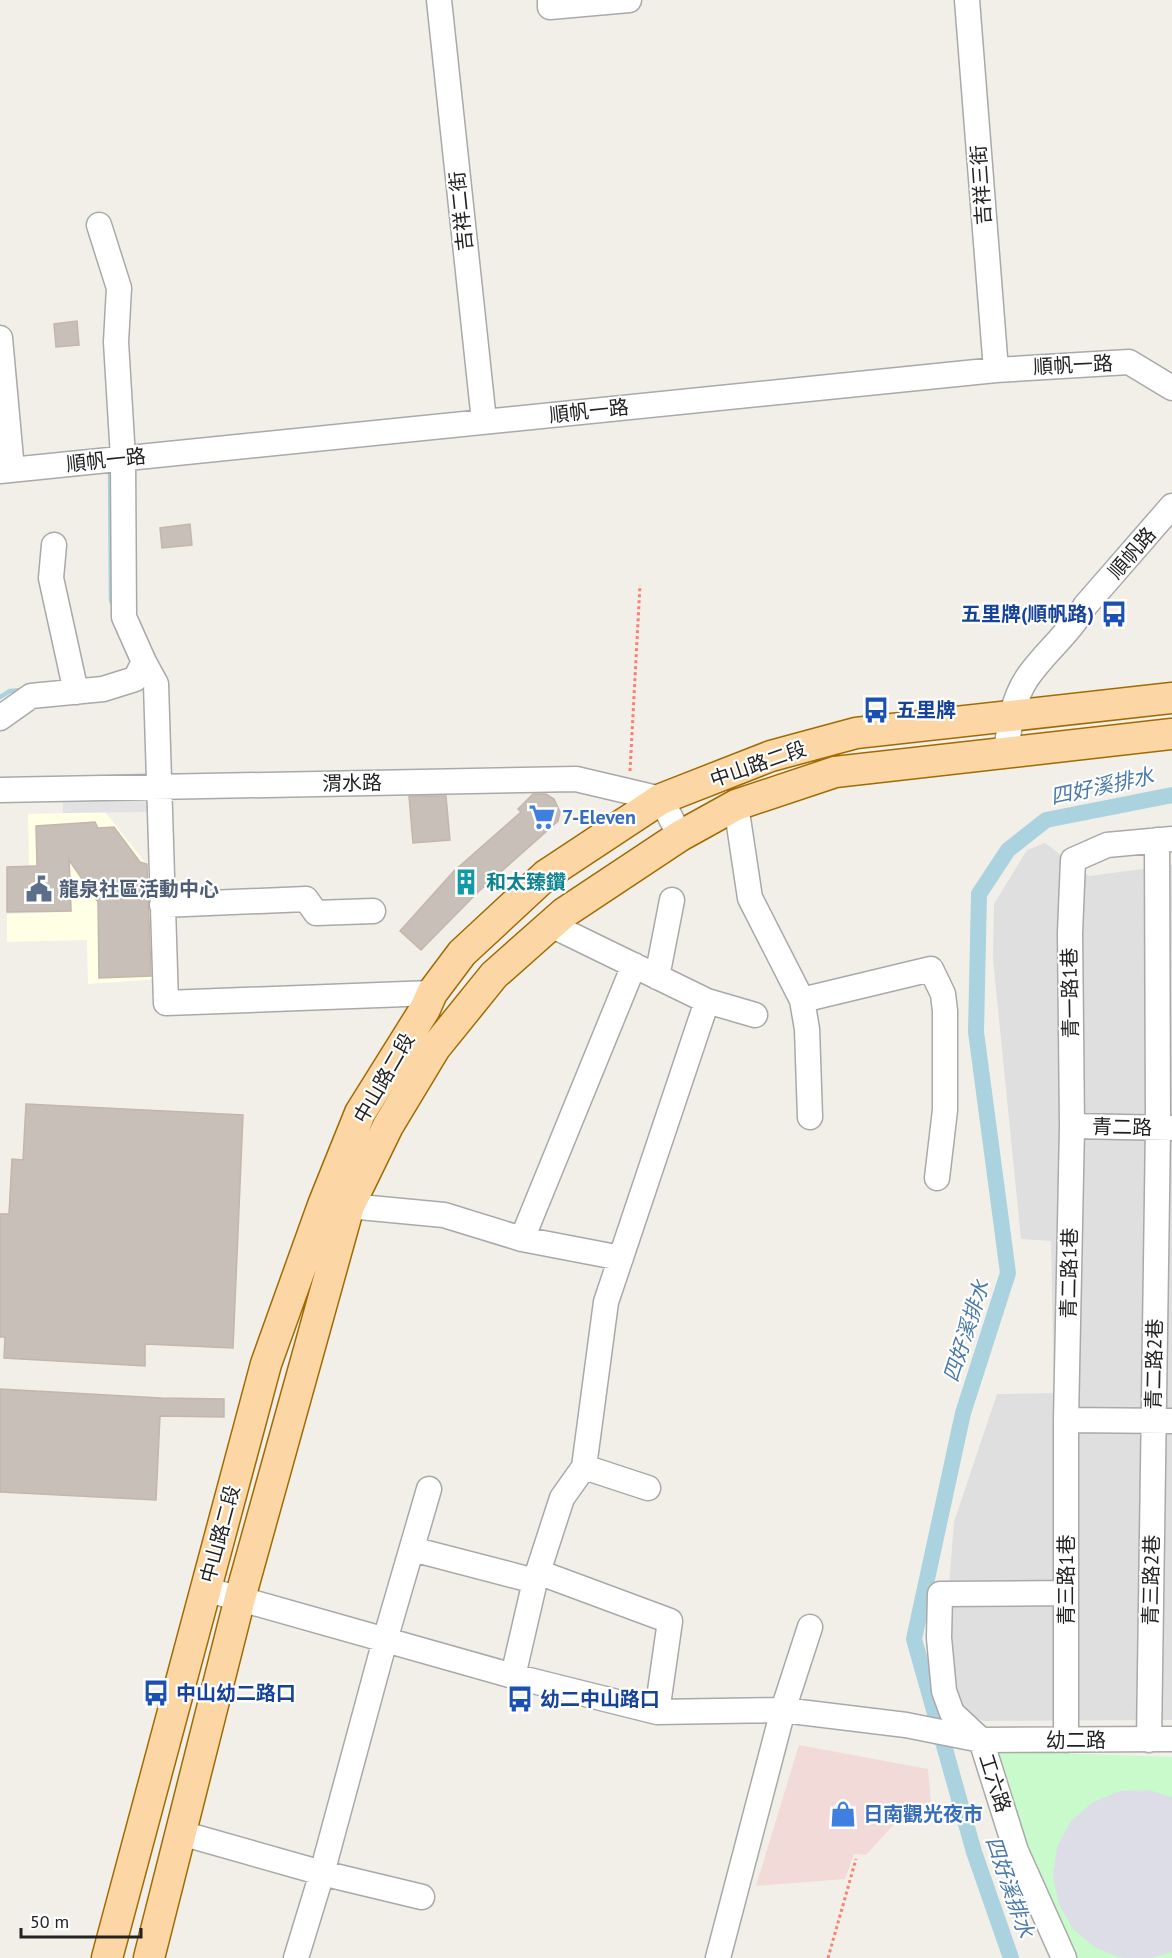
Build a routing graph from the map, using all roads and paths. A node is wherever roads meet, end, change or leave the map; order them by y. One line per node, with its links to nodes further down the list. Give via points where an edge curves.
1 (439, 0): 9 (street, 吉祥二街)
2 (550, 0): 3 (street, via 550,7)
3 (629, 0)
4 (967, 0): 7 (street, 吉祥三街)
5 (99, 225): 10 (street, via 119,288 116,342)
6 (0, 338): 11 (street)
7 (996, 370): 8 (street, 順帆一路, via 1129,362); 9 (street, 順帆一路)
8 (1172, 388)
9 (484, 421): 10 (street, 順帆一路)
10 (123, 458): 11 (street, 順帆一路); 15 (street, via 124,617)
11 (6, 470)
12 (1172, 506): 18 (street, 順帆路, via 1027,679)
13 (54, 545): 16 (street, via 51,578)
14 (640, 585): 24 (path, via 630,771)
15 (144, 662): 16 (street, via 135,679); 22 (street, via 156,684)
16 (76, 692): 19 (street, via 31,696)
17 (1172, 698): 18 (main road, 中山路二段)
18 (1010, 717): 21 (street, 順帆路); 24 (main road, 中山路二段, via 856,733 771,756)
19 (0, 718)
20 (1172, 734): 21 (main road, 中山路二段)
21 (1006, 753): 25 (main road, 中山路二段, via 835,772)
22 (158, 786): 23 (street, 渭水路); 24 (street, 渭水路, via 576,779); 29 (street)
23 (0, 790)
24 (661, 799): 26 (street); 34 (main road, 中山路二段, via 546,875 462,953)
25 (736, 805): 26 (main road, 中山路二段); 35 (street, via 750,898)
26 (680, 836): 31 (main road, 中山路二段)
27 (1164, 840): 39 (street, 青一路1巷, via 1107,845 1073,860); 40 (street, 青二路2巷)
28 (672, 900): 33 (street)
29 (162, 905): 30 (street, via 306,899 316,913); 34 (street, via 166,1003)
30 (373, 911)
31 (551, 925): 32 (street); 42 (main road, 中山路二段, via 494,975 435,1048 388,1126)
32 (634, 965): 33 (street); 43 (street)
33 (657, 977): 36 (street)
34 (432, 993): 52 (main road, 中山路二段, via 360,1113 323,1205 266,1364)
35 (802, 1000): 38 (street, via 807,1029); 41 (street, via 931,969 943,994 945,1011 945,1110)
36 (707, 1001): 37 (street); 44 (street)
37 (755, 1015)
38 (810, 1117)
39 (1072, 1126): 40 (street, 青二路); 45 (street, 青二路1巷)
40 (1165, 1128): 46 (street, 青二路2巷)
41 (937, 1178)
42 (349, 1206): 43 (street, via 444,1215); 54 (main road, 中山路二段)
43 (522, 1239): 44 (street)
44 (621, 1258): 47 (street, via 606,1302)
45 (1066, 1420): 46 (street); 53 (street, 青三路1巷)
46 (1162, 1421): 60 (street, 青三路2巷)
47 (584, 1467): 48 (street); 51 (street, via 562,1498)
48 (648, 1488)
49 (429, 1489): 50 (street)
50 (412, 1549): 51 (street); 56 (street)
51 (536, 1577): 57 (street); 59 (street, via 670,1621)
52 (205, 1589): 54 (street, 幼二路); 67 (main road, 中山路二段)
53 (1066, 1593): 61 (street, via 940,1594 944,1691 952,1713); 62 (street, 青三路1巷)
54 (240, 1598): 56 (street, 幼二路); 63 (main road, 中山路二段)
55 (810, 1627): 58 (street)
56 (385, 1640): 57 (street, 幼二路); 65 (street)
57 (513, 1676): 59 (street, 幼二路)
58 (783, 1710): 59 (street, 幼二路); 61 (street, 幼二路, via 906,1725); 70 (street)
59 (657, 1712)
60 (1160, 1739): 62 (street, 幼二路)
61 (981, 1740): 62 (street, 幼二路); 72 (street, 工六路, via 1017,1851)
62 (1066, 1740)
63 (181, 1833): 65 (street); 68 (main road, 中山路二段)
64 (856, 1859): 71 (path)
65 (322, 1873): 66 (street); 69 (street)
66 (422, 1897)
67 (107, 1958)
68 (149, 1958)
69 (296, 1958)
70 (718, 1958)
71 (828, 1958)
72 (1064, 1958)

